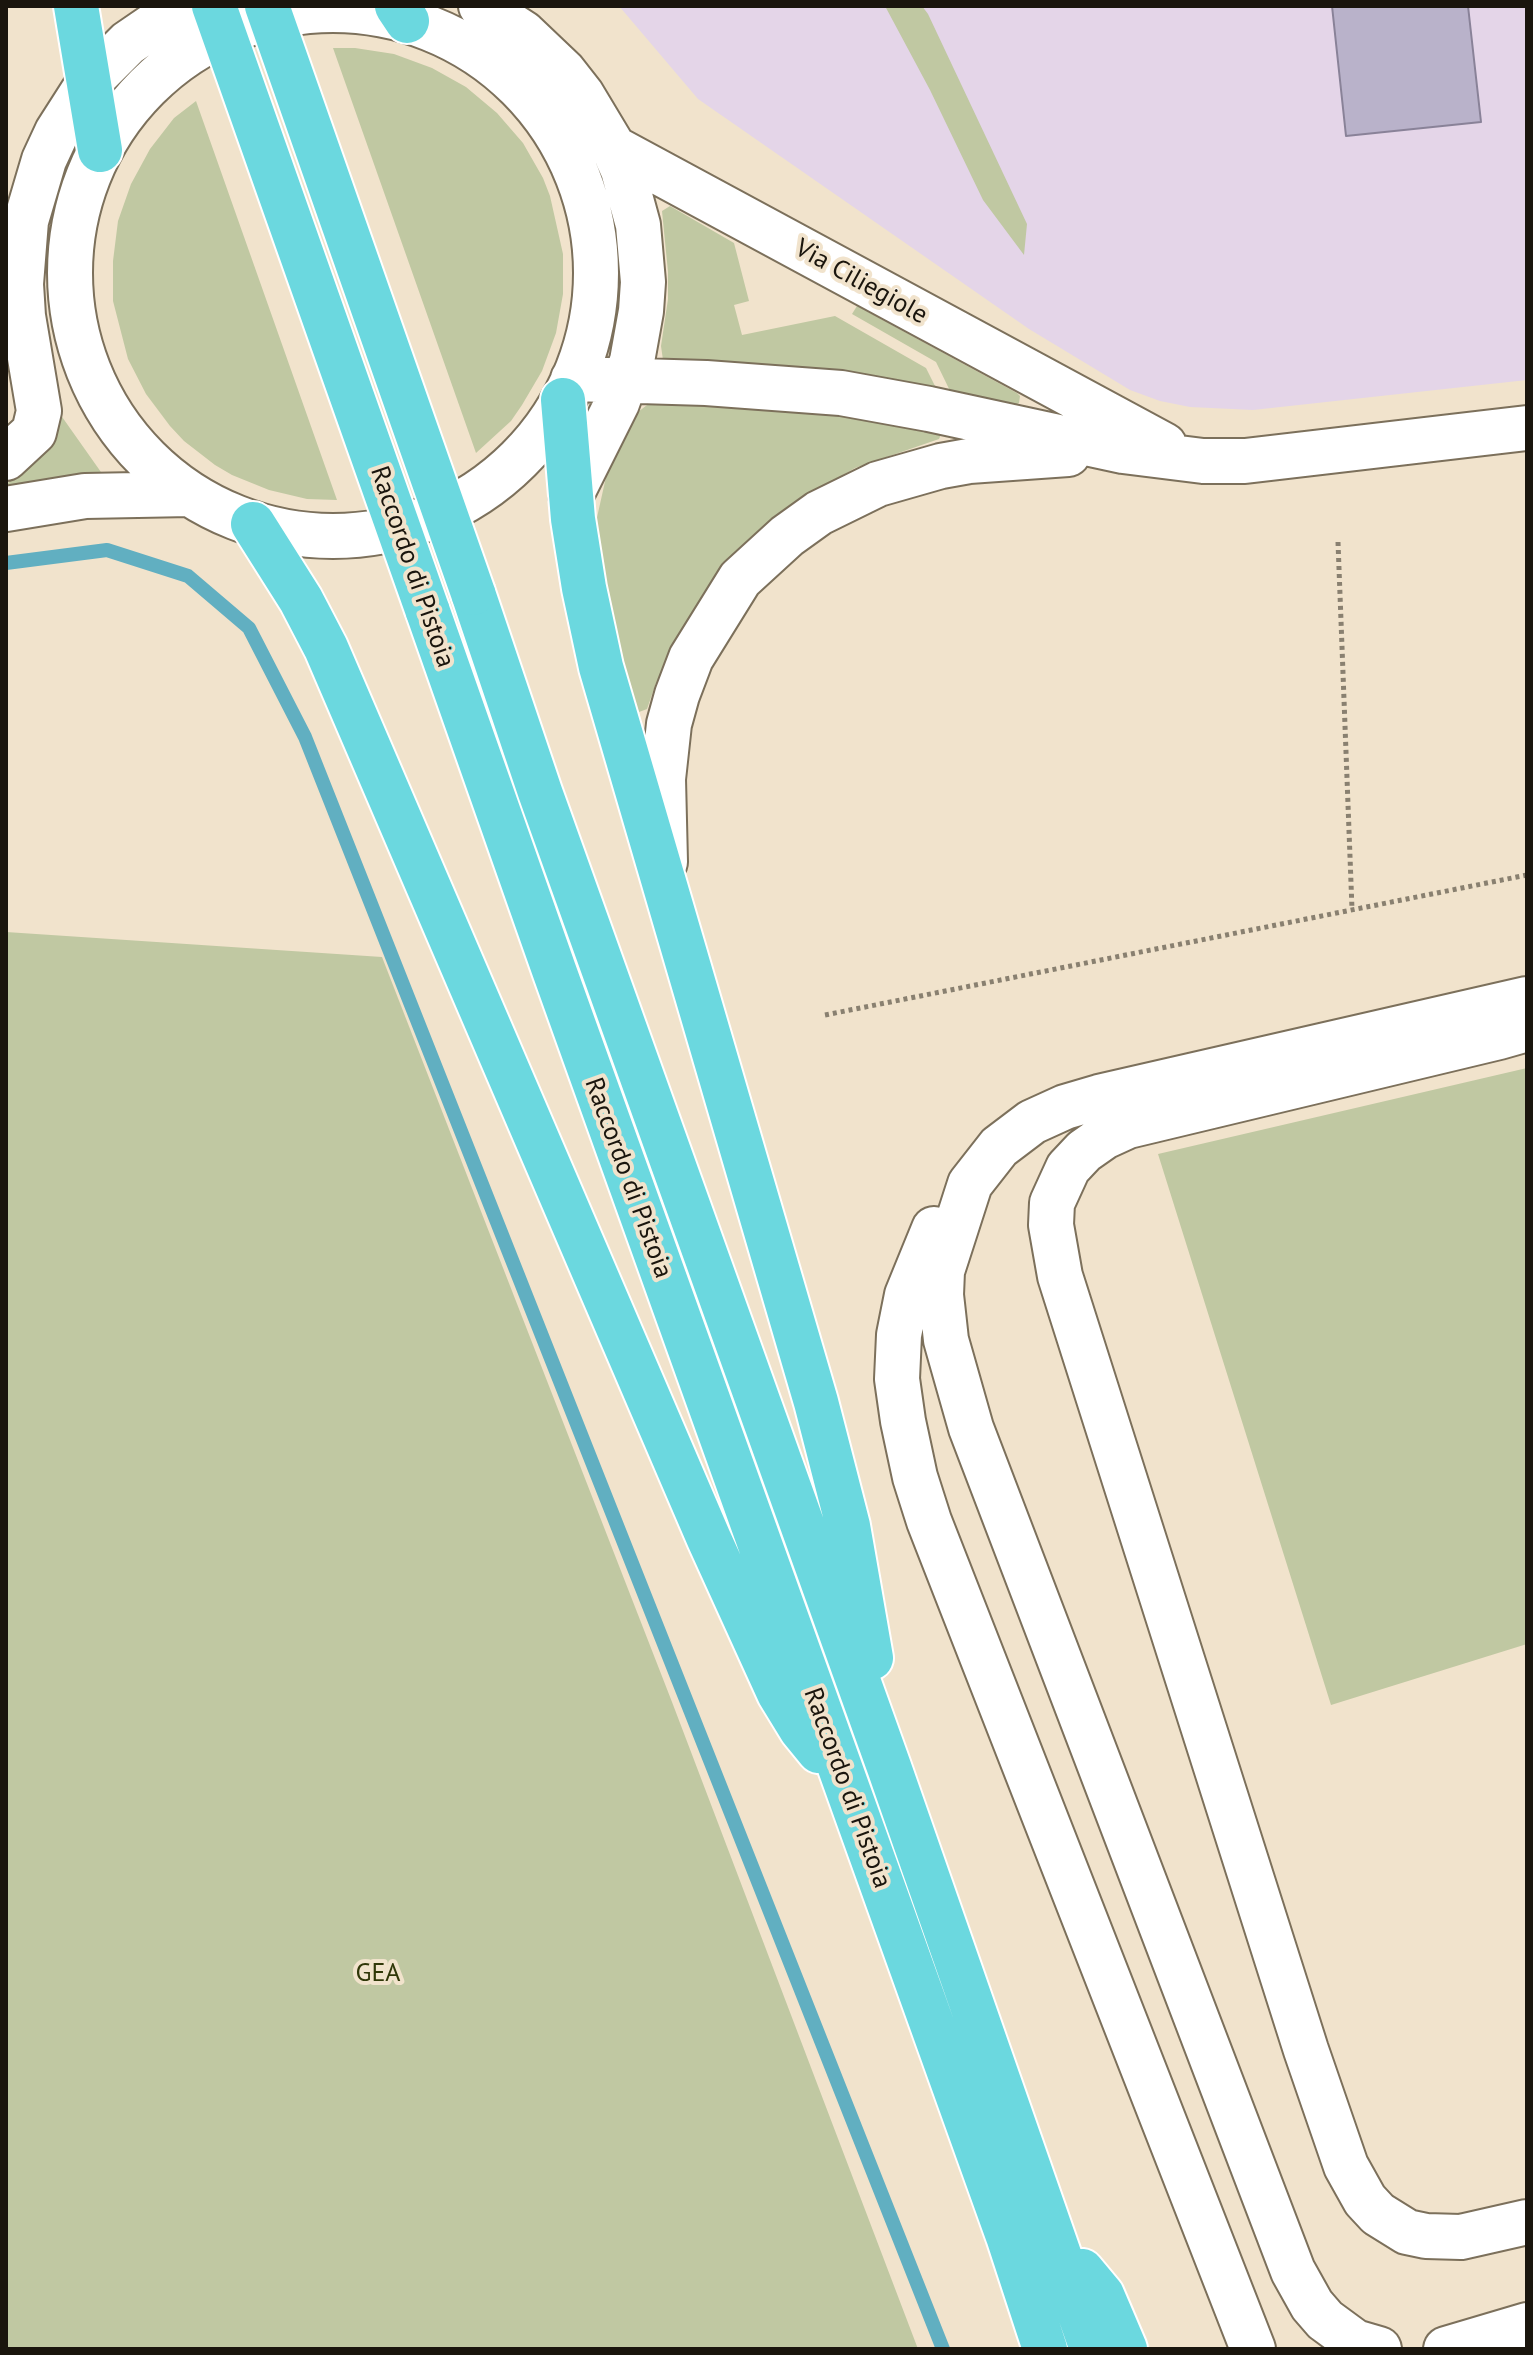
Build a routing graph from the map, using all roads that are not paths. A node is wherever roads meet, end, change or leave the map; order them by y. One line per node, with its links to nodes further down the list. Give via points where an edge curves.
1 (76, 6): 7 (highway)
2 (182, 6): 7 (street, via 128,43)
3 (214, 6): 28 (highway, Raccordo di Pistoia, bridge)
4 (267, 6): 27 (highway, Raccordo di Pistoia, bridge, via 540,792)
5 (481, 6): 9 (street, via 523,33 564,72)
6 (402, 13): 8 (street, Via Ciliegiole, via 487,60); 10 (street, Via Ciliegiole, via 319,10 232,29 192,50 156,78)
7 (89, 82): 10 (highway); 12 (street, via 57,132 34,190)
8 (536, 106): 9 (street, Via Ciliegiole); 14 (street, Via Ciliegiole, via 571,163 587,204 595,249 588,337)
9 (612, 145): 13 (street, via 631,198 641,254 641,311); 18 (street, Via Ciliegiole)
10 (100, 150): 11 (street, Via Ciliegiole, via 76,214)
11 (70, 260): 12 (street); 19 (street, Via Ciliegiole, via 76,328 99,393 138,450)
12 (15, 327): 17 (street, via 39,411 34,432)
13 (626, 381): 14 (street, Via Ciliegiole); 16 (street, Via Ciliegiole, via 841,393); 20 (street)
14 (568, 390): 20 (highway); 22 (street, Via Ciliegiole, via 539,437 508,469 473,497 432,517 388,531 343,536 297,534)
15 (1527, 428): 18 (street, Via Ciliegiole, via 1245,461)
16 (1123, 451): 18 (street, Via Ciliegiole); 23 (street, via 969,461 906,475 819,513 762,557 740,579 707,630 677,695 663,779)
17 (6, 458)
18 (1187, 458)
19 (190, 494): 21 (street, Via Ciliegiole, via 85,496); 22 (street, Via Ciliegiole)
20 (571, 495): 23 (highway, via 601,667)
21 (6, 509)
22 (253, 524): 28 (highway, via 326,648 779,1693)
23 (666, 885): 27 (highway, via 842,1499)
24 (1527, 999): 26 (street, via 1065,1107 1032,1122 999,1147)
25 (1527, 1029): 29 (street, via 1128,1126 1084,1151 1068,1168 1052,1203 1051,1225 1060,1276 1346,2166 1365,2200 1407,2232 1461,2237)
26 (970, 1184): 35 (street, via 932,1232 907,1295 899,1335 897,1379 915,1477); 36 (street, via 947,1248 941,1295 946,1340 971,1428 1293,2271 1325,2320 1355,2342)
27 (889, 1767): 30 (highway, Raccordo di Pistoia)
28 (846, 1784): 32 (highway, Raccordo di Pistoia)
29 (1527, 2222)
30 (1049, 2228): 33 (highway, Raccordo di Pistoia); 34 (highway, via 1102,2295)
31 (1527, 2325): 37 (street)
32 (1045, 2349)
33 (1092, 2349)
34 (1125, 2349)
35 (1253, 2349)
36 (1379, 2349)
37 (1446, 2349)

